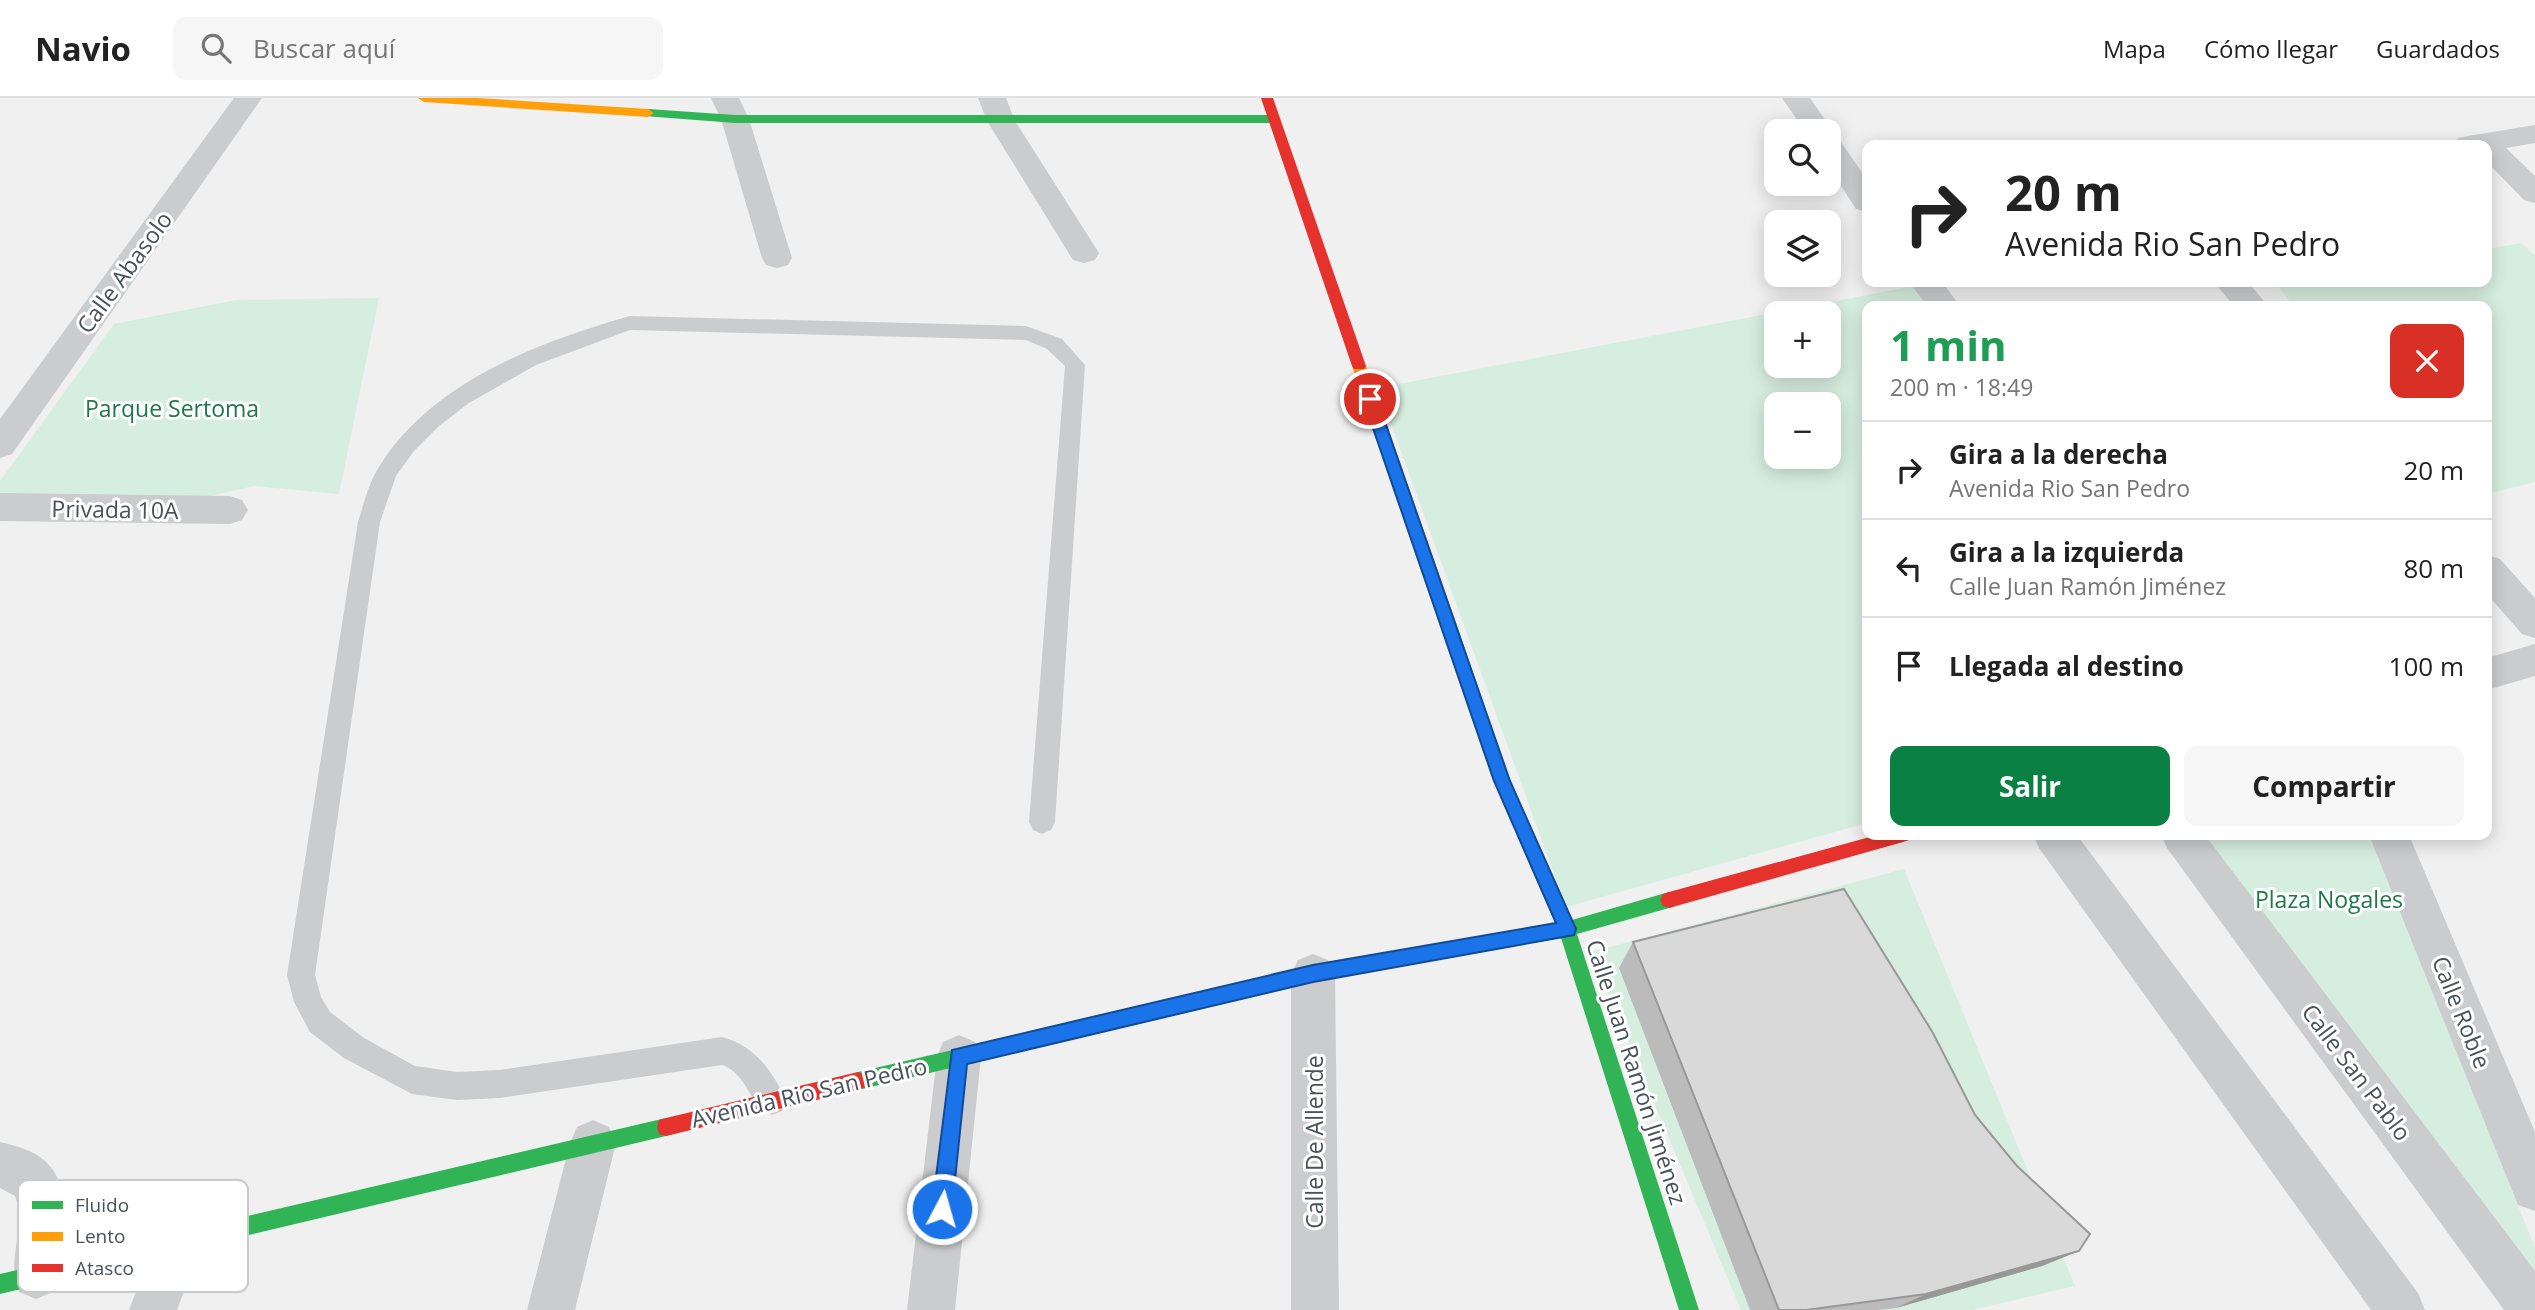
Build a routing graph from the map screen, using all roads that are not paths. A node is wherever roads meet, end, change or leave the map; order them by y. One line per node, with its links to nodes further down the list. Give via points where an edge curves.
1 (248, 98): 21 (street, Calle Abasolo)
2 (424, 98): 5 (street)
3 (1267, 98): 7 (street, Calle Juan Ramón Jiménez)
4 (1796, 98): 8 (street)
5 (730, 108): 6 (street); 16 (street)
6 (997, 109): 7 (street); 15 (street)
7 (1274, 119): 33 (street, Calle Juan Ramón Jiménez, via 1502,781)
8 (1811, 119)
9 (2535, 134): 10 (street)
10 (2492, 143)
11 (2492, 155): 13 (street)
12 (1841, 164): 14 (street)
13 (2535, 193)
14 (1862, 195)
15 (1084, 253)
16 (777, 258)
17 (1929, 287): 19 (street)
18 (2235, 287): 20 (street)
19 (1940, 301)
20 (2247, 301)
21 (0, 445)
22 (0, 507): 23 (street, Privada 10A)
23 (230, 510)
24 (2492, 575): 25 (street)
25 (2535, 622)
26 (2535, 660): 27 (street)
27 (2492, 673)
28 (1042, 822): 36 (lane, via 1075,366 1066,352 1047,338 1026,333 630,323 588,334 511,368 453,405 407,444 387,473 369,522 301,975 308,1002 320,1022 354,1048 412,1080 457,1086 500,1084 730,1051 743,1060)
29 (1885, 840): 33 (street, Avenida Rio San Pedro)
30 (2057, 840): 48 (street)
31 (2185, 840): 49 (street, Calle San Pablo)
32 (2391, 840): 40 (street, Calle Roble)
33 (1567, 929): 34 (street, Avenida Rio San Pedro); 47 (street, Calle Juan Ramón Jiménez)
34 (1313, 974): 35 (street, Avenida Rio San Pedro); 46 (street, Calle De Allende)
35 (959, 1056): 36 (street, Avenida Rio San Pedro); 45 (street)
36 (772, 1101): 37 (street, Avenida Rio San Pedro)
37 (593, 1143): 41 (street, Avenida Rio San Pedro); 44 (street)
38 (0, 1164): 39 (street)
39 (29, 1180)
40 (2535, 1188)
41 (248, 1227)
42 (160, 1292): 43 (street)
43 (153, 1310)
44 (551, 1310)
45 (931, 1310)
46 (1315, 1310)
47 (1689, 1310)
48 (2401, 1310)
49 (2534, 1310)

